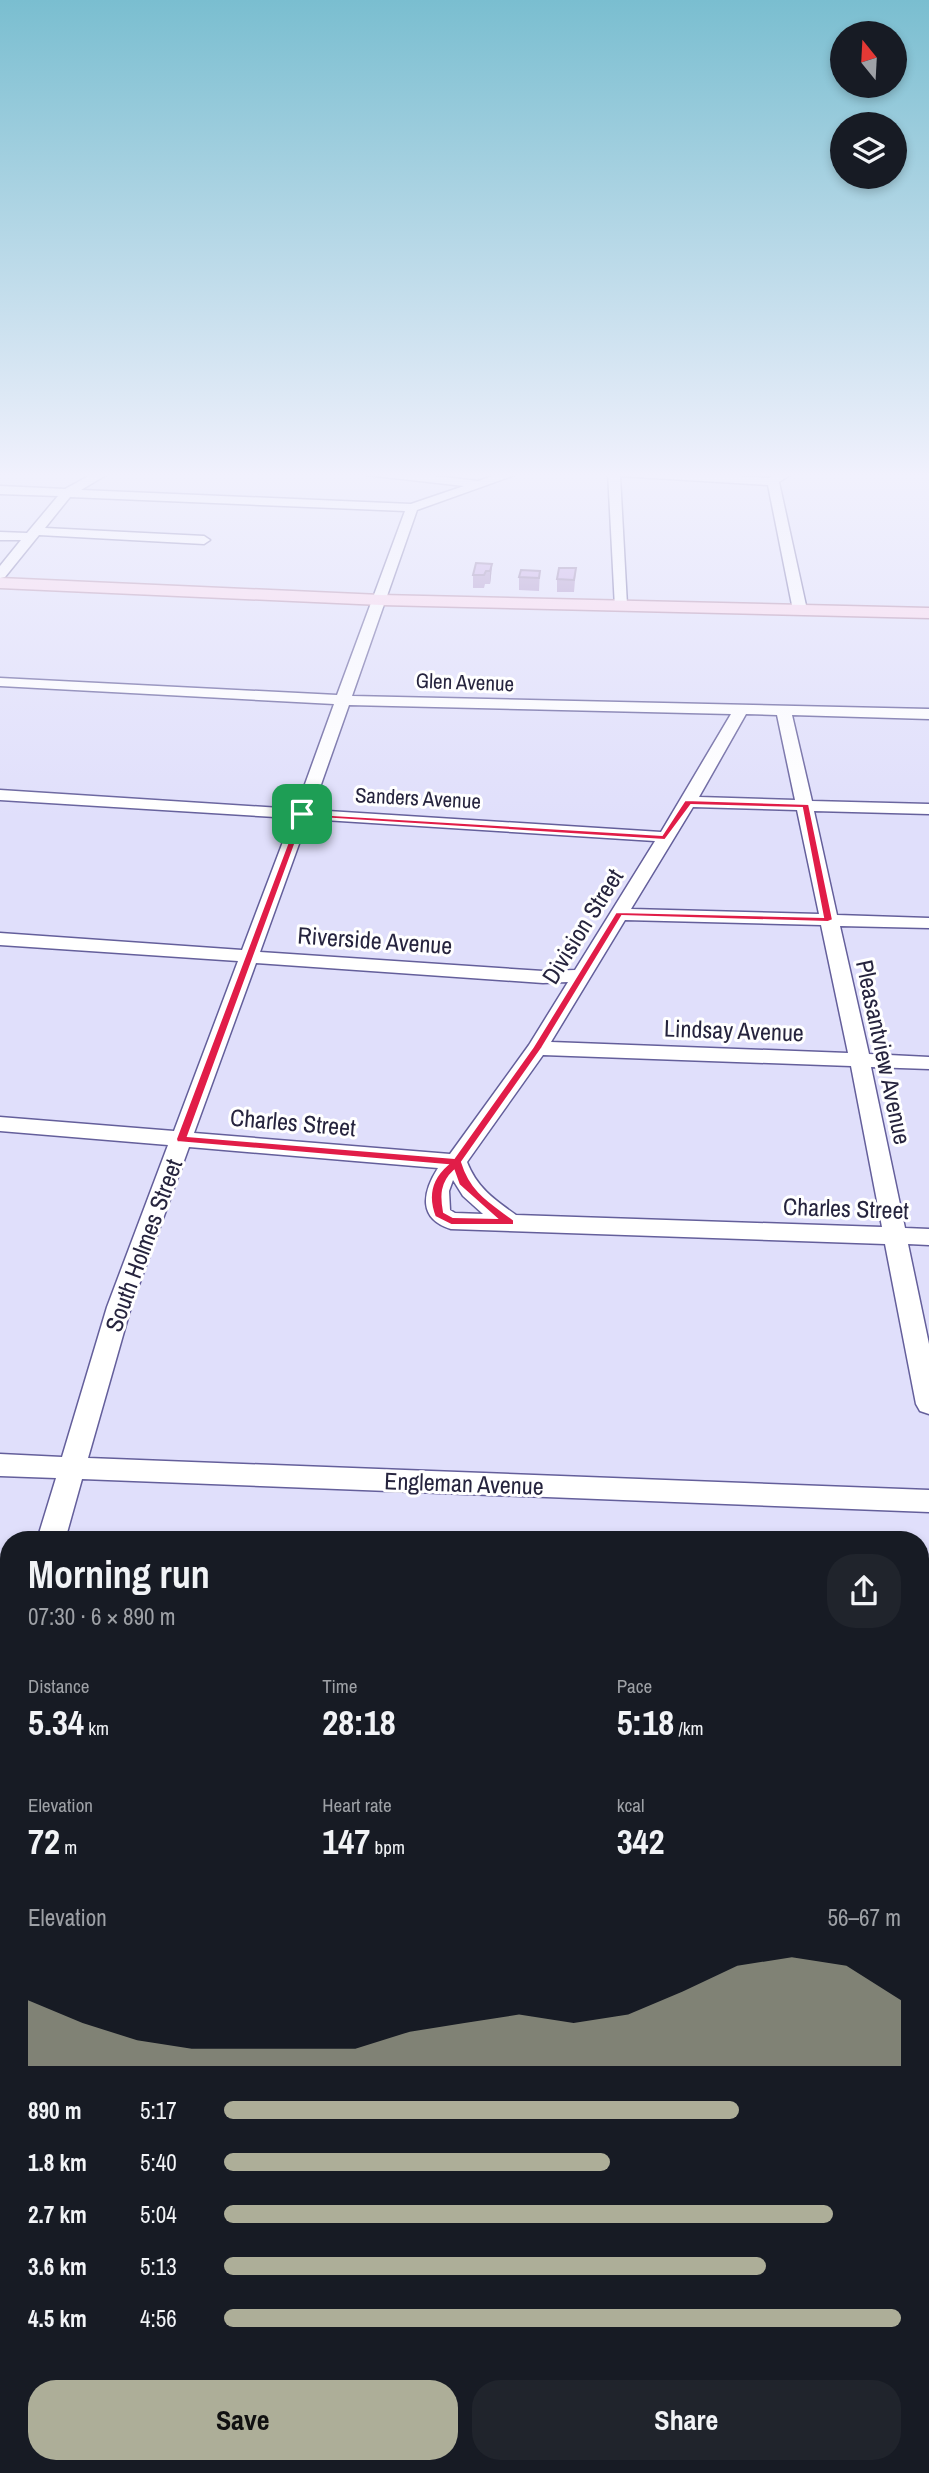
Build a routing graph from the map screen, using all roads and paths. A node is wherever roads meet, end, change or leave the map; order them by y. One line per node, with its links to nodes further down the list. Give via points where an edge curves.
1 (99, 587): 5 (main road)
2 (385, 587): 5 (street, South Holmes Street)
3 (619, 587): 6 (street)
4 (795, 587): 7 (street)
5 (381, 600): 6 (main road); 10 (street, South Holmes Street)
6 (620, 605): 7 (main road)
7 (800, 610): 8 (main road)
8 (929, 613)
9 (0, 682): 10 (street, Glen Avenue)
10 (342, 700): 11 (street, Glen Avenue); 18 (street, South Holmes Street)
11 (741, 710): 12 (street, Glen Avenue); 15 (street, Division Street)
12 (784, 711): 13 (street, Glen Avenue); 16 (street, Pleasantview Avenue)
13 (929, 714)
14 (0, 796): 18 (street, Sanders Avenue)
15 (688, 802): 16 (street); 19 (street, Division Street)
16 (806, 806): 17 (street); 21 (street, Pleasantview Avenue)
17 (929, 809)
18 (302, 814): 19 (street, Sanders Avenue); 24 (street, South Holmes Street)
19 (665, 837): 20 (street, Division Street)
20 (619, 914): 21 (street); 25 (street, Division Street)
21 (828, 920): 22 (street); 27 (street, Pleasantview Avenue)
22 (929, 923)
23 (0, 939): 24 (street, Riverside Avenue)
24 (250, 956): 25 (street, Riverside Avenue); 30 (street, South Holmes Street)
25 (579, 976): 26 (street, Division Street)
26 (537, 1048): 27 (street, Lindsay Avenue); 31 (street, Division Street)
27 (860, 1061): 28 (street, Lindsay Avenue); 33 (street, Pleasantview Avenue)
28 (929, 1063)
29 (0, 1124): 30 (street, Charles Street)
30 (181, 1139): 31 (street, Charles Street); 37 (street, South Holmes Street, via 119,1307)
31 (456, 1162): 32 (street, via 463,1182); 32 (street, Charles Street, via 441,1177 436,1196 439,1214 451,1221)
32 (510, 1223): 33 (street, Charles Street)
33 (895, 1236): 34 (street, Charles Street); 35 (street, Pleasantview Avenue)
34 (929, 1237)
35 (929, 1404)
36 (0, 1465): 37 (street, Engleman Avenue)
37 (71, 1467): 38 (street, Engleman Avenue); 39 (street, South Holmes Street)
38 (929, 1501)
39 (53, 1531)

